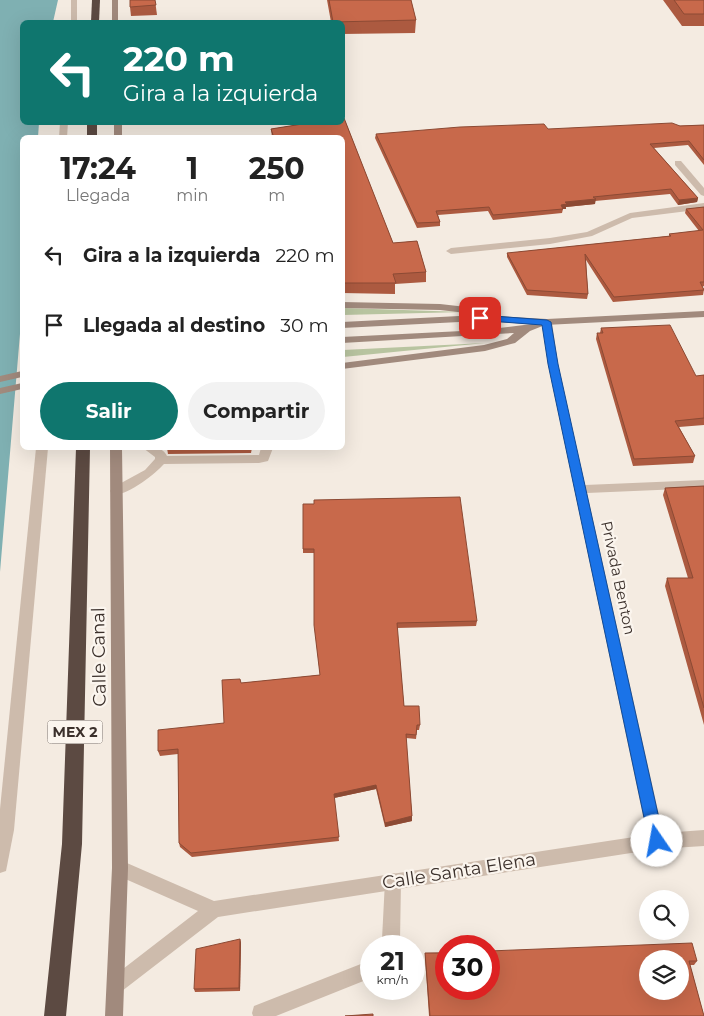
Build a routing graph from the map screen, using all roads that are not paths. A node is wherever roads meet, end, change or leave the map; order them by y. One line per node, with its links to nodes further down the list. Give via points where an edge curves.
1 (74, 0): 6 (street)
2 (96, 0): 7 (highway)
3 (104, 0): 5 (highway)
4 (116, 0): 8 (main road)
5 (105, 15)
6 (73, 20)
7 (95, 20)
8 (115, 20)
9 (678, 163): 10 (street)
10 (704, 193)
11 (704, 206): 12 (street, via 630,216 589,234 550,241)
12 (451, 251)
13 (345, 305): 17 (main road, via 440,307 483,312)
14 (704, 314): 15 (main road)
15 (547, 322): 17 (main road); 30 (street, Privada Benton, via 553,364)
16 (345, 324): 17 (main road, via 480,318)
17 (523, 324): 18 (main road); 19 (main road, via 511,341 485,348)
18 (345, 340)
19 (345, 366)
20 (20, 374): 21 (main road)
21 (0, 379)
22 (20, 386): 23 (main road)
23 (0, 391)
24 (42, 450): 34 (street)
25 (83, 450): 42 (highway, MEX 2, via 72,844)
26 (116, 450): 31 (main road, Calle Canal)
27 (267, 450): 28 (street, via 264,458 259,459)
28 (162, 454): 31 (street, via 149,473)
29 (704, 484): 30 (street)
30 (582, 489): 33 (street, Privada Benton)
31 (116, 491): 35 (main road, Calle Canal)
32 (704, 838): 33 (street, Calle Santa Elena)
33 (657, 841): 36 (street, Calle Santa Elena)
34 (0, 865)
35 (120, 868): 37 (street); 40 (main road, Calle Canal)
36 (393, 881): 37 (street, Calle Santa Elena); 38 (street)
37 (214, 908): 40 (street, Calle Santa Elena)
38 (391, 935)
39 (360, 973): 41 (street)
40 (116, 985): 43 (main road, Calle Canal)
41 (261, 1013)
42 (55, 1016)
43 (114, 1016)

